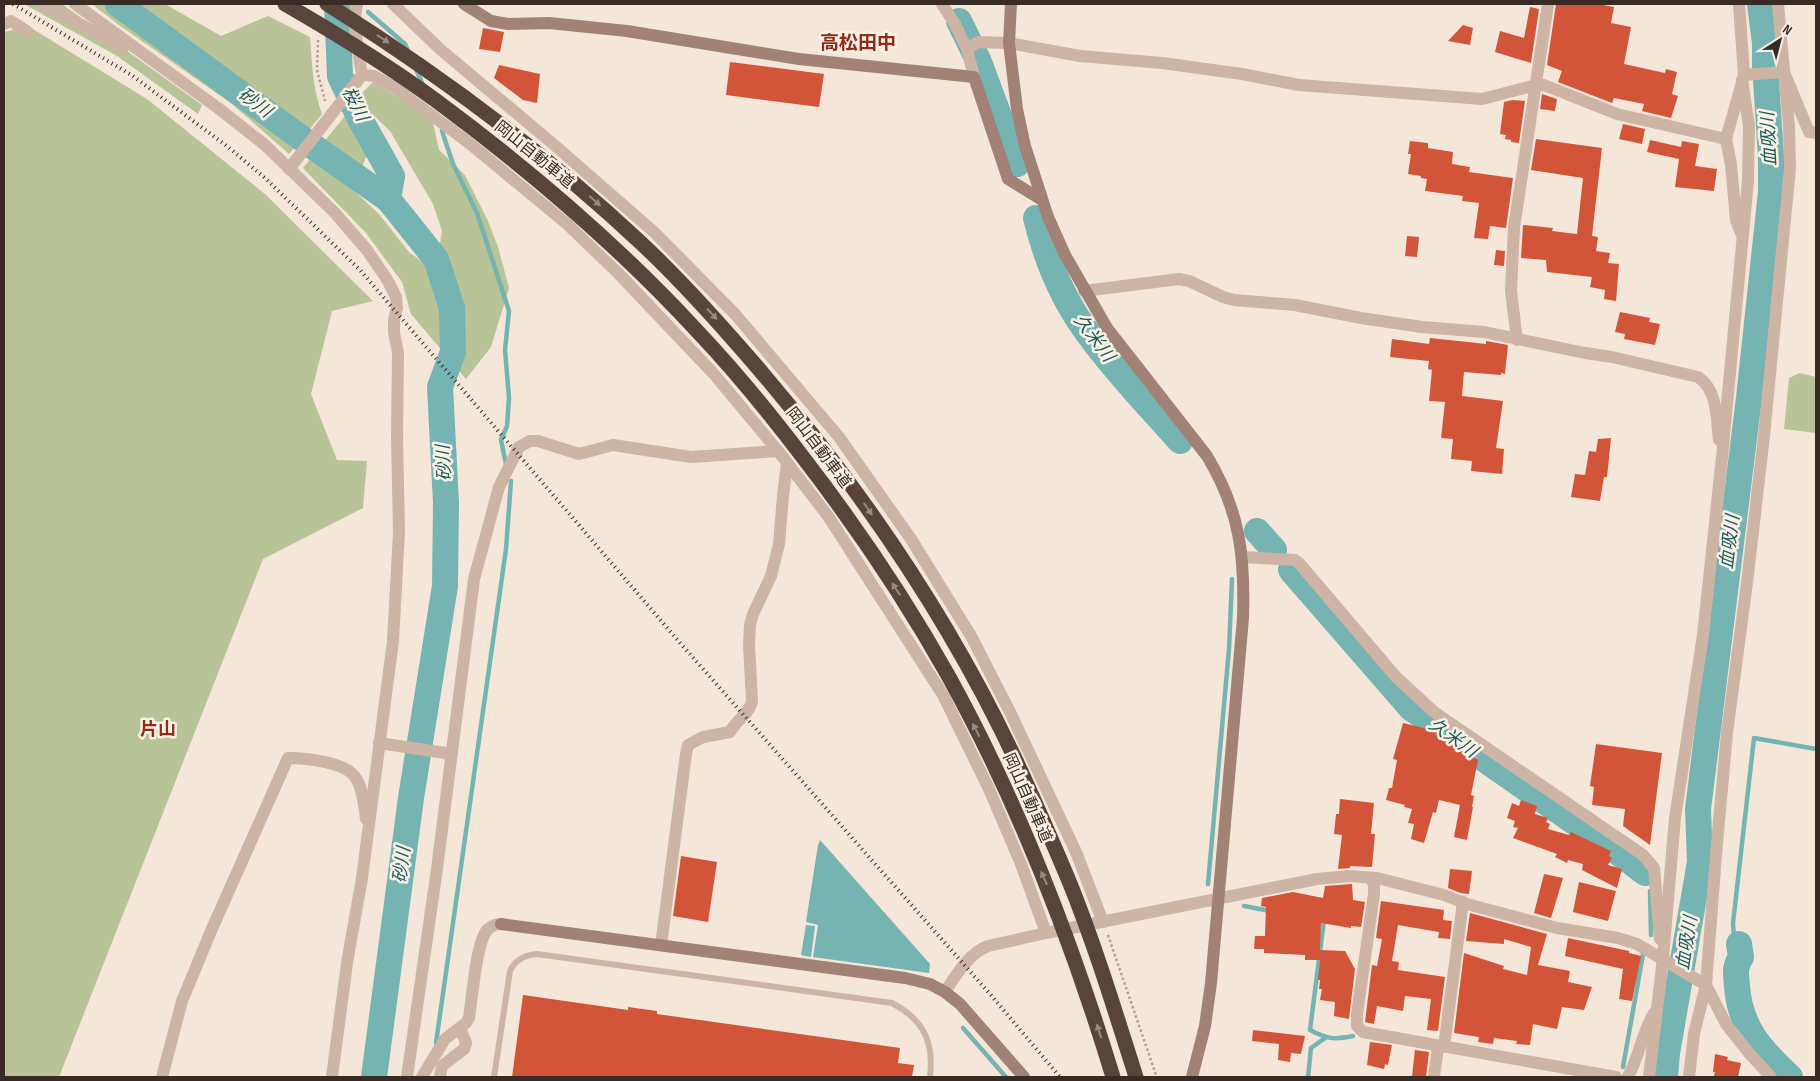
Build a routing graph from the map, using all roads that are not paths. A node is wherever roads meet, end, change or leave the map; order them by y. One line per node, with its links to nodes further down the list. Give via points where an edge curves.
1 (42, 4): 17 (street)
2 (75, 4): 17 (street)
3 (285, 4): 57 (highway, 岡山自動車道, one-way to 3, bridge, via 1091,1005 1050,892 999,776 949,678 899,594 840,506 781,428 700,332 562,200 436,100)
4 (327, 4): 58 (highway, 岡山自動車道, one-way to 58, bridge, via 394,46 512,132 643,244 721,325 858,493 968,667 1018,765 1070,883)
5 (357, 4): 21 (street, via 354,23)
6 (393, 4): 40 (street, via 441,50 654,232 735,314 839,437 911,539 971,636 1076,852)
7 (464, 4): 19 (street, via 491,21 508,24 549,23 627,30 799,59)
8 (942, 4): 16 (street)
9 (1012, 4): 15 (street)
10 (1548, 4): 22 (street)
11 (1739, 4): 20 (street)
12 (1778, 4): 18 (street)
13 (4, 24): 14 (street, via 11,21)
14 (28, 32)
15 (1008, 43): 16 (street); 22 (street, via 1080,56 1162,63 1300,85 1482,99); 26 (street, via 1025,146)
16 (971, 46): 19 (street)
17 (163, 68): 25 (street, via 249,133)
18 (1780, 72): 20 (street); 23 (street, via 1810,132); 44 (street, via 1789,126 1790,168 1764,436 1727,734)
19 (974, 77): 26 (street, via 1008,179)
20 (1745, 77): 24 (street); 27 (street, via 1749,126 1748,181)
21 (360, 78): 25 (street); 30 (street, via 374,76 395,88 469,143 567,224 714,373)
22 (1536, 85): 24 (street, via 1544,85 1617,114); 29 (street, via 1514,228 1511,290)
23 (1816, 133)
24 (1726, 139): 27 (street, via 1736,220)
25 (289, 169): 34 (street, via 367,250 396,297 399,532)
26 (1042, 200): 28 (street)
27 (1742, 238): 31 (street)
28 (1084, 291): 29 (street, via 1179,279 1234,300 1295,305 1396,323 1484,332); 33 (street, via 1107,328 1207,456 1220,479 1237,525)
29 (1517, 340): 31 (street, via 1698,377 1711,389)
30 (778, 451): 32 (street); 35 (street, via 691,457 613,445 579,454 538,441 519,447 499,487 474,579)
31 (1722, 458): 43 (street, via 1703,635 1676,818)
32 (788, 463): 41 (street, via 828,516 943,695 989,789); 42 (street, via 779,544 771,576 750,625 752,707 730,732 703,737 688,745)
33 (1243, 557): 38 (street, via 1243,618); 43 (street, via 1295,560 1396,677 1434,712 1643,855 1654,868 1657,923)
34 (383, 743): 35 (street); 36 (street)
35 (449, 753): 51 (street)
36 (368, 828): 49 (street, via 356,777 348,769 305,758 288,758 182,1001); 50 (street)
37 (1370, 878): 38 (street, via 1317,879); 39 (street); 48 (street, via 1374,894 1357,1026 1363,1032)
38 (1217, 900): 40 (street); 59 (street, via 1205,1026)
39 (1463, 902): 43 (street, via 1558,928 1618,938); 48 (street)
40 (1103, 922): 41 (street)
41 (1046, 933): 45 (street, via 980,949)
42 (661, 945): 45 (street, via 905,978 930,984); 47 (street, via 496,924 484,935 469,1018)
43 (1666, 960): 44 (street); 46 (street)
44 (1702, 982): 64 (street); 65 (street, via 1726,1024)
45 (945, 992): 56 (street, via 960,1004)
46 (1658, 1007): 62 (street, via 1647,1024); 63 (street)
47 (460, 1028): 52 (street, via 445,1039); 53 (street, via 466,1043 464,1048 442,1066)
48 (1441, 1047): 60 (street); 61 (street)
49 (162, 1077)
50 (332, 1077)
51 (407, 1077)
52 (422, 1077)
53 (440, 1077)
54 (494, 1077): 55 (lane, via 510,971 521,958 537,954 892,1003 916,1020 927,1037 932,1059)
55 (930, 1077)
56 (1024, 1077)
57 (1112, 1077)
58 (1136, 1077)
59 (1192, 1077)
60 (1434, 1077)
61 (1616, 1077)
62 (1628, 1077)
63 (1649, 1077)
64 (1689, 1077)
65 (1771, 1077)

